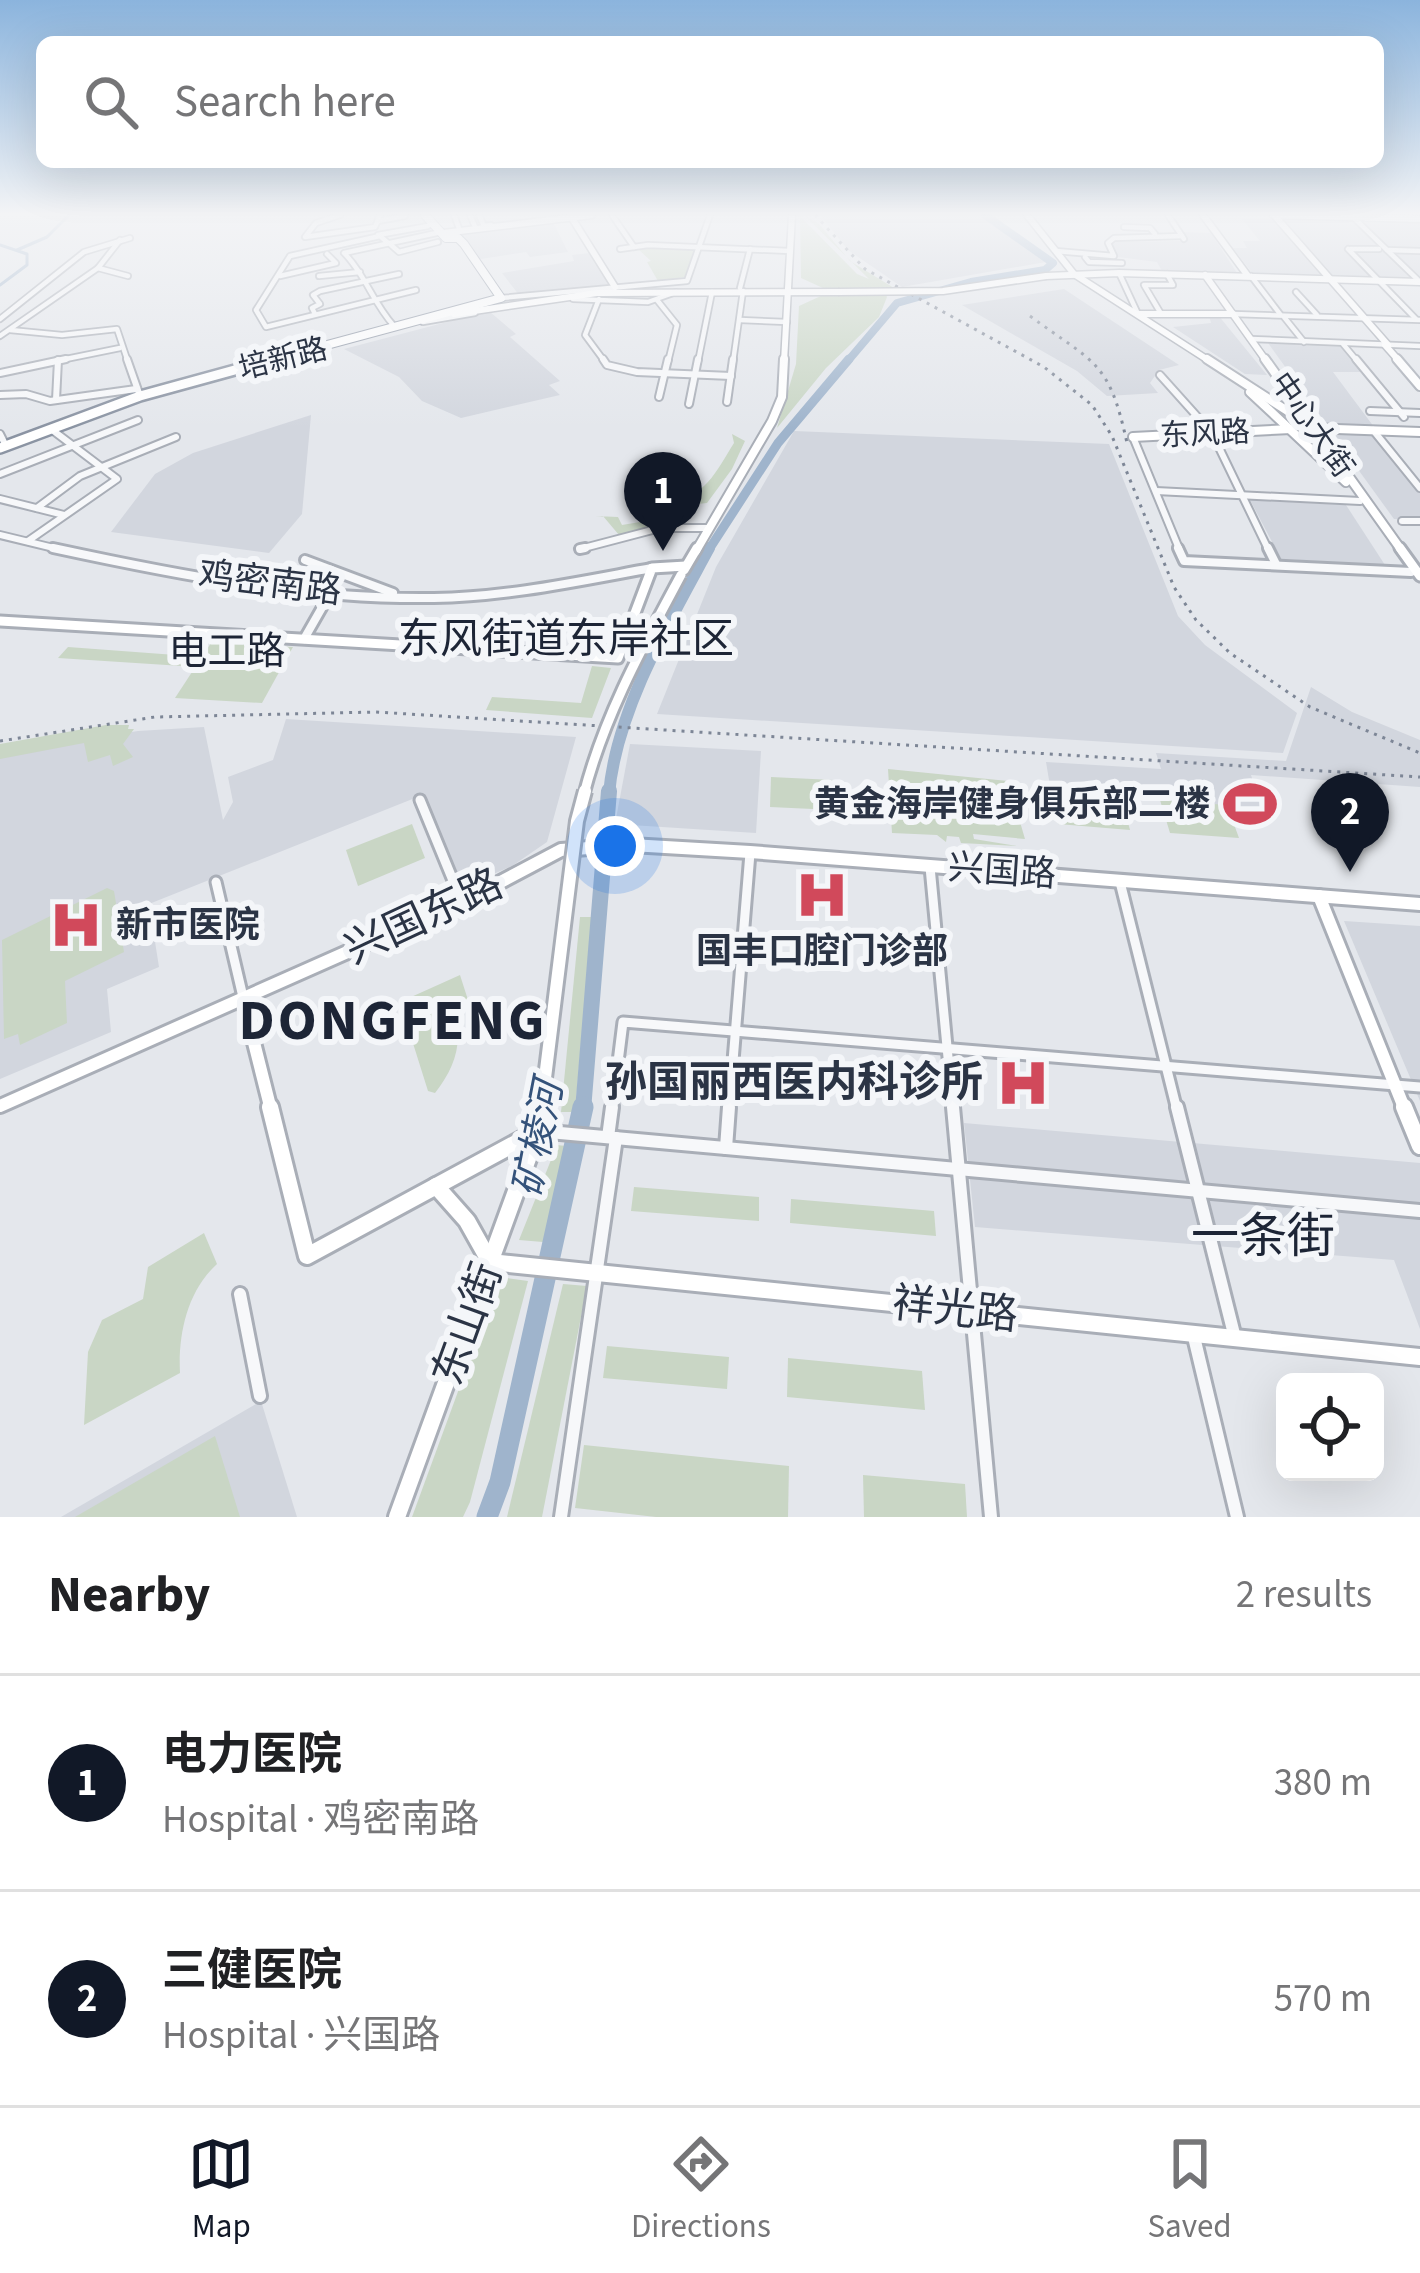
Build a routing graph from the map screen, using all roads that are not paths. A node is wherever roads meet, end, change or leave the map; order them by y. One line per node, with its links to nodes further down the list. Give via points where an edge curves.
1 (41, 286): 36 (street)
2 (73, 286): 42 (street)
3 (272, 286): 30 (street, via 256,310 266,327)
4 (343, 286): 19 (street)
5 (365, 286): 28 (street)
6 (492, 286): 25 (highway)
7 (629, 286): 18 (street)
8 (742, 286): 21 (street)
9 (789, 286): 22 (street)
10 (979, 286): 22 (street, 培新路, bridge)
11 (1093, 286): 31 (street)
12 (1125, 286): 31 (street)
13 (1144, 286): 29 (street)
14 (1213, 286): 32 (street, 中心大街)
15 (1258, 286): 33 (street)
16 (1335, 286): 35 (street)
17 (1384, 286): 38 (street)
18 (615, 287): 25 (street)
19 (327, 288): 30 (street, via 314,295)
20 (416, 290): 28 (street)
21 (741, 290): 22 (street, 培新路); 23 (street); 37 (street); 39 (street, 培新路, via 552,296)
22 (789, 291): 40 (street)
23 (712, 292): 27 (street); 54 (street)
24 (1296, 292): 34 (street)
25 (501, 298): 41 (highway)
26 (599, 298): 27 (street); 39 (street); 53 (street, via 585,334 596,355 620,370)
27 (657, 300): 53 (street, via 677,325)
28 (371, 301): 30 (street); 41 (street)
29 (1160, 312): 31 (street); 32 (street)
30 (315, 314)
31 (1138, 314): 51 (street)
32 (1233, 314): 33 (street); 44 (street, 中心大街)
33 (1282, 315): 34 (street); 45 (street)
34 (1318, 316): 35 (street)
35 (1365, 318): 38 (street); 47 (street)
36 (0, 319)
37 (738, 320): 40 (street); 56 (street)
38 (1419, 320)
39 (423, 322): 41 (street, 培新路)
40 (787, 322): 93 (street, via 778,407)
41 (391, 329): 58 (highway, 培新路)
42 (10, 330): 43 (street); 49 (street, via 117,329)
43 (0, 336)
44 (1251, 339): 45 (street); 64 (street, 中心大街)
45 (1304, 342): 46 (street)
46 (1342, 343): 47 (street); 68 (street)
47 (1386, 345): 48 (street); 57 (street)
48 (1420, 346)
49 (120, 347): 50 (street); 58 (street)
50 (58, 360): 52 (street); 61 (street)
51 (1222, 365): 63 (street); 72 (street, 中心大街)
52 (0, 373)
53 (666, 373): 54 (street); 60 (street)
54 (696, 374): 56 (street); 65 (street)
55 (1160, 375): 76 (street)
56 (731, 376): 62 (street)
57 (1418, 384)
58 (138, 393): 61 (street); 71 (highway, 培新路)
59 (0, 396): 61 (street)
60 (659, 397)
61 (56, 400)
62 (727, 402)
63 (1276, 403): 64 (street); 70 (street)
64 (1297, 403): 70 (street, 中心大街)
65 (689, 404)
66 (1370, 411): 68 (street)
67 (1420, 413): 68 (street)
68 (1402, 415)
69 (138, 420): 80 (street)
70 (1306, 426): 72 (street, 东风路); 73 (street, 东风路); 79 (street); 101 (street, 中心大街)
71 (51, 429): 80 (street); 81 (highway, 培新路)
72 (1290, 430): 76 (street, 东风路); 79 (street, 中心大街)
73 (1373, 430): 74 (street, 东风路); 84 (street)
74 (1415, 430)
75 (0, 434): 81 (street)
76 (1211, 434): 78 (street, 东风路); 86 (street)
77 (176, 437): 82 (street)
78 (1133, 437): 85 (street)
79 (1302, 440): 88 (street, 中心大街)
80 (72, 445): 82 (street); 83 (street)
81 (3, 447)
82 (102, 467): 89 (street); 90 (street, via 117,478)
83 (0, 474)
84 (1420, 488)
85 (1156, 491): 86 (street); 98 (street, via 1184,561)
86 (1242, 495): 88 (street); 98 (street)
87 (0, 499): 89 (street)
88 (1360, 501): 101 (street, 中心大街)
89 (37, 508): 90 (street)
90 (65, 515): 95 (street)
91 (1402, 521): 92 (street)
92 (1420, 521)
93 (709, 528): 96 (street, via 631,533); 100 (street)
94 (0, 535): 95 (street, 鸡密南路)
95 (27, 541): 102 (street, 鸡密南路, via 156,570)
96 (580, 549)
97 (305, 560): 102 (street)
98 (1277, 565): 101 (street)
99 (652, 568): 100 (street, 鸡密南路); 102 (street, 鸡密南路, via 501,593); 105 (street, via 618,658)
100 (684, 570): 122 (street, 东山街, bridge, via 595,752 578,821)
101 (1418, 575)
102 (406, 597)
103 (324, 604): 105 (street)
104 (0, 621): 105 (street)
105 (304, 639)
106 (420, 800): 113 (street)
107 (584, 848): 108 (street, 兴国路); 113 (street, 兴国东路, via 557,851)
108 (750, 852): 109 (street, 兴国路); 116 (street)
109 (930, 866): 110 (street, 兴国路); 117 (street)
110 (1120, 880): 112 (street, 兴国路); 118 (street)
111 (216, 882): 115 (street)
112 (1318, 896): 114 (street, 兴国路); 119 (street)
113 (462, 902): 115 (street, 兴国东路)
114 (1420, 904)
115 (243, 999): 121 (street, 兴国东路); 127 (street, via 307,1256)
116 (736, 1030): 117 (street); 123 (street, via 623,1022); 125 (street)
117 (947, 1048): 118 (street); 126 (street)
118 (1167, 1066): 119 (street); 128 (street)
119 (1395, 1085): 120 (street); 124 (street)
120 (1420, 1087)
121 (0, 1106)
122 (543, 1131): 123 (street); 127 (street); 130 (street, 东山街)
123 (614, 1137): 125 (street); 131 (street)
124 (1420, 1146)
125 (726, 1148): 126 (street)
126 (958, 1169): 128 (street); 133 (street)
127 (436, 1186): 130 (street)
128 (1198, 1191): 129 (street); 135 (street)
129 (1420, 1211)
130 (490, 1262): 131 (street, 祥光路); 138 (street, 东山街)
131 (598, 1273): 133 (street, 祥光路); 139 (street)
132 (240, 1294): 137 (street)
133 (972, 1311): 134 (street, 祥光路); 140 (street)
134 (1193, 1334): 135 (street, 祥光路); 141 (street)
135 (1235, 1339): 136 (street, 祥光路)
136 (1420, 1358)
137 (260, 1396)
138 (398, 1517)
139 (561, 1517)
140 (991, 1517)
141 (1237, 1517)

